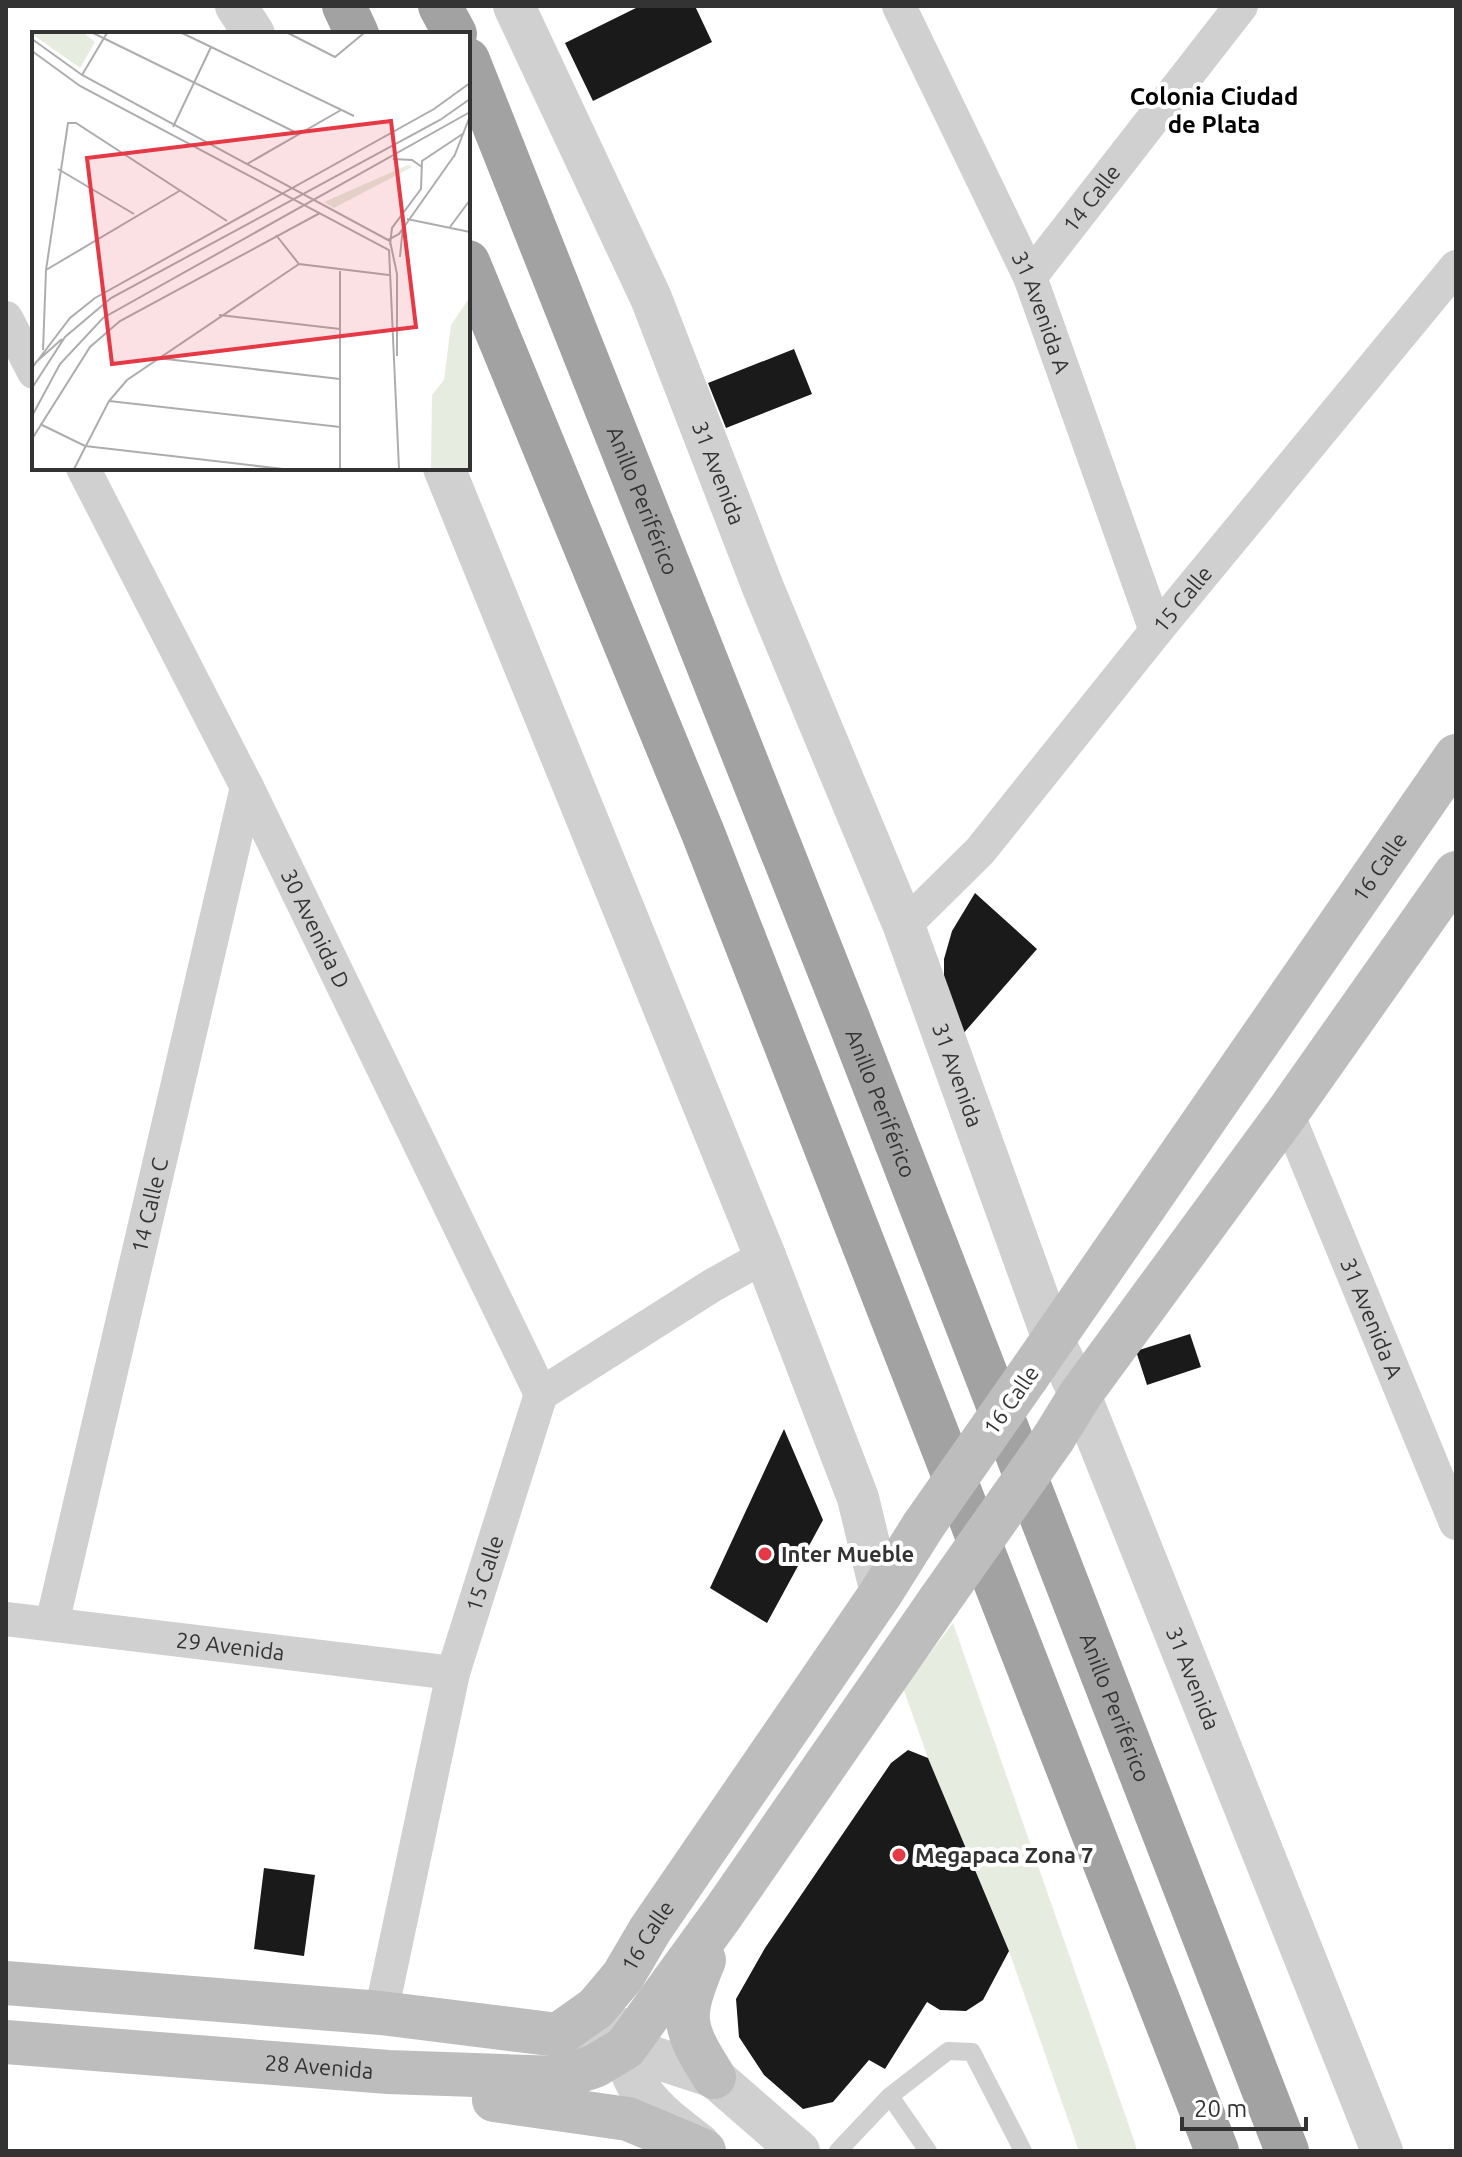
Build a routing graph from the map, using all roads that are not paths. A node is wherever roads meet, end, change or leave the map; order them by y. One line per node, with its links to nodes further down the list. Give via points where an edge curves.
1 (236, 6): 7 (street)
2 (344, 6): 8 (highway)
3 (440, 6): 9 (highway)
4 (514, 6): 22 (street, 31 Avenida, via 651,298 764,590)
5 (899, 6): 13 (street, 31 Avenida A)
6 (1241, 6): 13 (street, 14 Calle)
7 (253, 32)
8 (356, 32)
9 (454, 32)
10 (470, 65): 51 (highway, Anillo Periférico, via 848,1018)
11 (470, 267): 40 (highway, via 703,833)
12 (1456, 267): 18 (street, 15 Calle)
13 (1030, 277): 18 (street, 31 Avenida A)
14 (6, 318): 15 (street)
15 (32, 368)
16 (84, 470): 20 (street, 30 Avenida D)
17 (445, 470): 24 (street)
18 (1156, 631): 22 (street, 15 Calle, via 980,851)
19 (1456, 756): 25 (main road, 16 Calle)
20 (247, 787): 26 (street, 30 Avenida D); 31 (street, 14 Calle C)
21 (1456, 873): 23 (main road, 16 Calle)
22 (904, 926): 25 (street, 31 Avenida)
23 (1287, 1113): 27 (main road, 16 Calle); 28 (street, 31 Avenida A)
24 (765, 1256): 26 (street); 29 (street, via 858,1498)
25 (1053, 1339): 27 (street, 31 Avenida); 29 (main road, 16 Calle, bridge)
26 (541, 1394): 32 (street, 15 Calle)
27 (1080, 1395): 33 (main road, 16 Calle, bridge); 52 (street, 31 Avenida)
28 (1454, 1509)
29 (881, 1593): 34 (main road, 16 Calle)
30 (6, 1619): 31 (street, 29 Avenida)
31 (52, 1624): 32 (street, 29 Avenida)
32 (453, 1673): 36 (street, 15 Calle)
33 (723, 1913): 39 (main road, 16 Calle); 42 (main road, via 690,1994 686,2019 692,2042)
34 (650, 1930): 37 (main road, 16 Calle, via 596,2008); 39 (street)
35 (6, 1983): 36 (main road)
36 (381, 2013): 37 (main road)
37 (558, 2035): 39 (street)
38 (6, 2042): 41 (main road, 28 Avenida)
39 (625, 2048): 41 (main road, 28 Avenida, via 559,2078); 42 (street); 44 (street, via 628,2068 655,2106)
40 (1180, 2058): 49 (highway); 50 (highway)
41 (388, 2072): 44 (main road, via 472,2097 628,2119)
42 (714, 2077): 45 (street)
43 (890, 2096): 46 (lane); 47 (lane); 48 (lane, via 948,2051 972,2052)
44 (706, 2151)
45 (799, 2151)
46 (838, 2151)
47 (928, 2151)
48 (1023, 2151)
49 (1192, 2151)
50 (1217, 2151)
51 (1287, 2151)
52 (1382, 2151)

